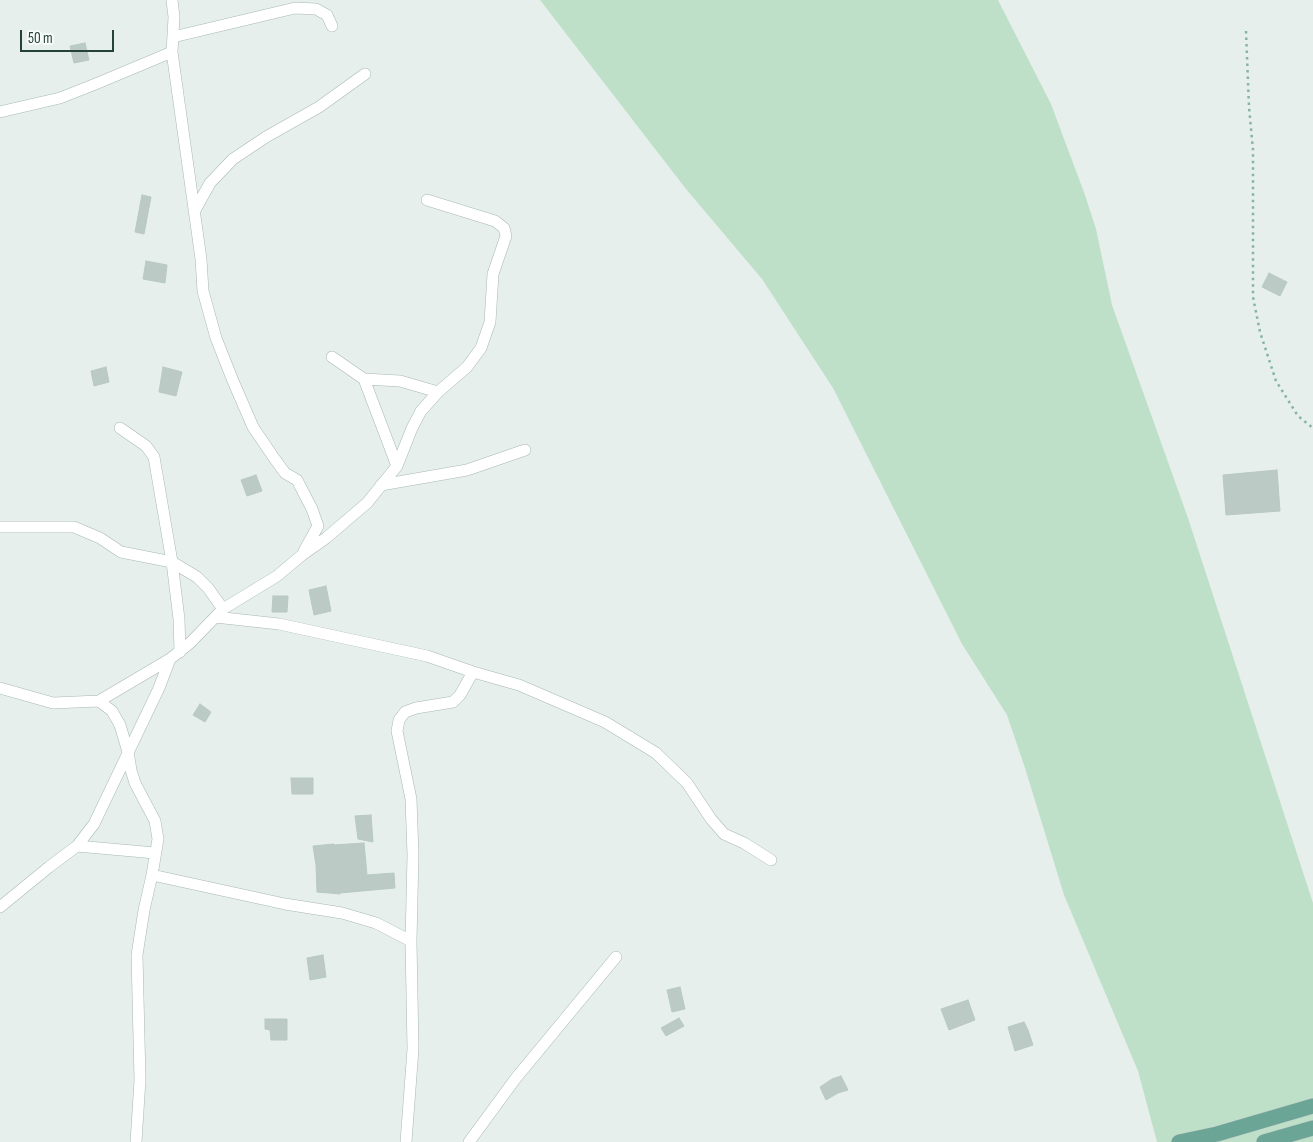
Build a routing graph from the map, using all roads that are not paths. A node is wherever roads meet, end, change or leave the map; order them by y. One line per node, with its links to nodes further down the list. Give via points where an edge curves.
1 (172, 0): 3 (street)
2 (332, 26): 3 (street, via 327,15 316,9 295,8)
3 (173, 36): 4 (street)
4 (172, 52): 6 (street, via 60,98); 8 (street)
5 (365, 74): 8 (street, via 233,159 210,183)
6 (0, 112)
7 (426, 200): 11 (street, via 495,221 504,228 506,236 493,274 490,322 481,348 467,367)
8 (194, 212): 16 (street, via 203,291 216,338 253,427 285,473 297,480)
9 (332, 357): 10 (street)
10 (364, 379): 11 (street, via 400,381); 14 (street)
11 (438, 392): 14 (street, via 420,412)
12 (120, 428): 20 (street, via 146,446 154,458)
13 (524, 450): 15 (street, via 467,470)
14 (397, 466): 15 (street)
15 (382, 485): 18 (street)
16 (318, 526): 18 (street); 19 (street)
17 (0, 527): 20 (street, via 74,527 121,552)
18 (337, 529): 19 (street)
19 (302, 555): 21 (street, via 277,576)
20 (172, 562): 21 (street, via 208,588); 22 (street, via 179,619)
21 (219, 613): 22 (street); 23 (street, via 427,656)
22 (175, 656): 25 (street); 26 (street)
23 (473, 672): 29 (street, via 518,685 605,722 656,753 687,783 724,834); 32 (street, via 453,702 416,708 405,712 399,720 397,731 411,799)
24 (0, 688): 25 (street, via 53,703)
25 (99, 701): 26 (street, via 112,711 120,725)
26 (128, 752): 27 (street, via 94,824); 28 (street, via 135,783 155,821 158,839)
27 (78, 846): 28 (street); 31 (street)
28 (155, 854): 30 (street)
29 (771, 860)
30 (152, 875): 32 (street, via 342,913 376,923); 36 (street, via 138,955 140,1080)
31 (0, 907)
32 (411, 941): 37 (street, via 413,1049)
33 (616, 957): 38 (street)
34 (1313, 1106): 39 (main road)
35 (1313, 1128): 40 (main road)
36 (136, 1142)
37 (406, 1142)
38 (468, 1142)
39 (1178, 1142)
40 (1264, 1142)

